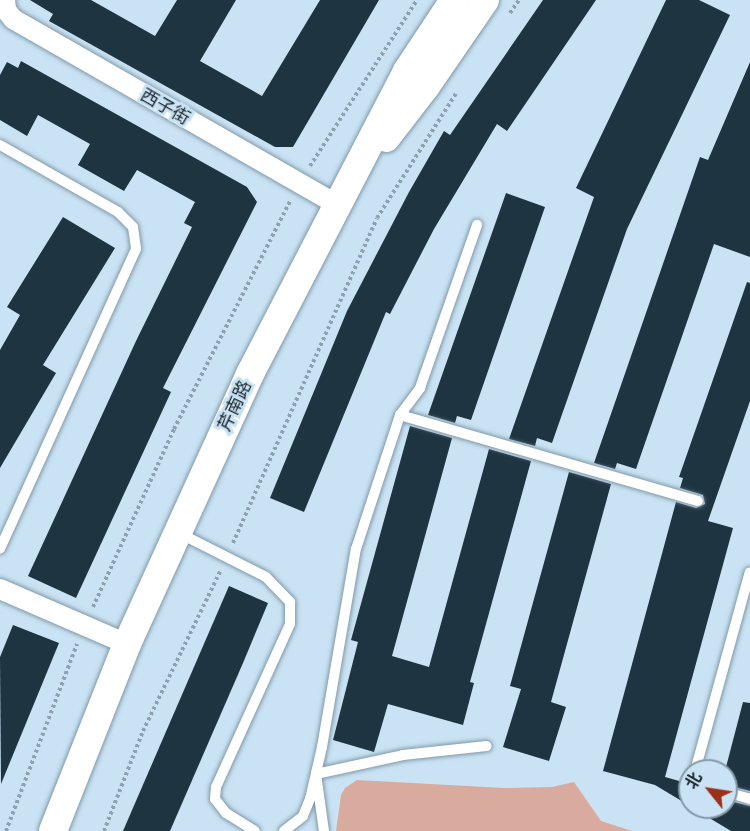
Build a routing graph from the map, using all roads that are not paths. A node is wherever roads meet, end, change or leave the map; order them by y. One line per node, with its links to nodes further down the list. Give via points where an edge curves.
1 (454, 0): 5 (main road, 芹南路, via 407,71)
2 (3, 8): 5 (street, 西子街, via 26,27)
3 (496, 8): 5 (main road, via 426,86)
4 (0, 145): 10 (lane, via 118,212 133,227 136,249)
5 (336, 204): 9 (main road, 芹南路, via 250,374)
6 (477, 225): 7 (lane, via 420,388)
7 (400, 415): 8 (lane); 16 (lane, via 356,549)
8 (698, 501)
9 (177, 531): 13 (main road, 芹南路); 18 (lane, via 267,577 290,602 290,624 216,787 215,799 226,813)
10 (0, 549)
11 (750, 572): 15 (lane)
12 (0, 589): 13 (street)
13 (127, 644): 17 (main road, 芹南路)
14 (487, 746): 16 (lane, via 403,755)
15 (698, 759)
16 (316, 774): 19 (lane, via 303,816); 20 (lane)
17 (53, 831)
18 (255, 831)
19 (284, 831)
20 (324, 831)

